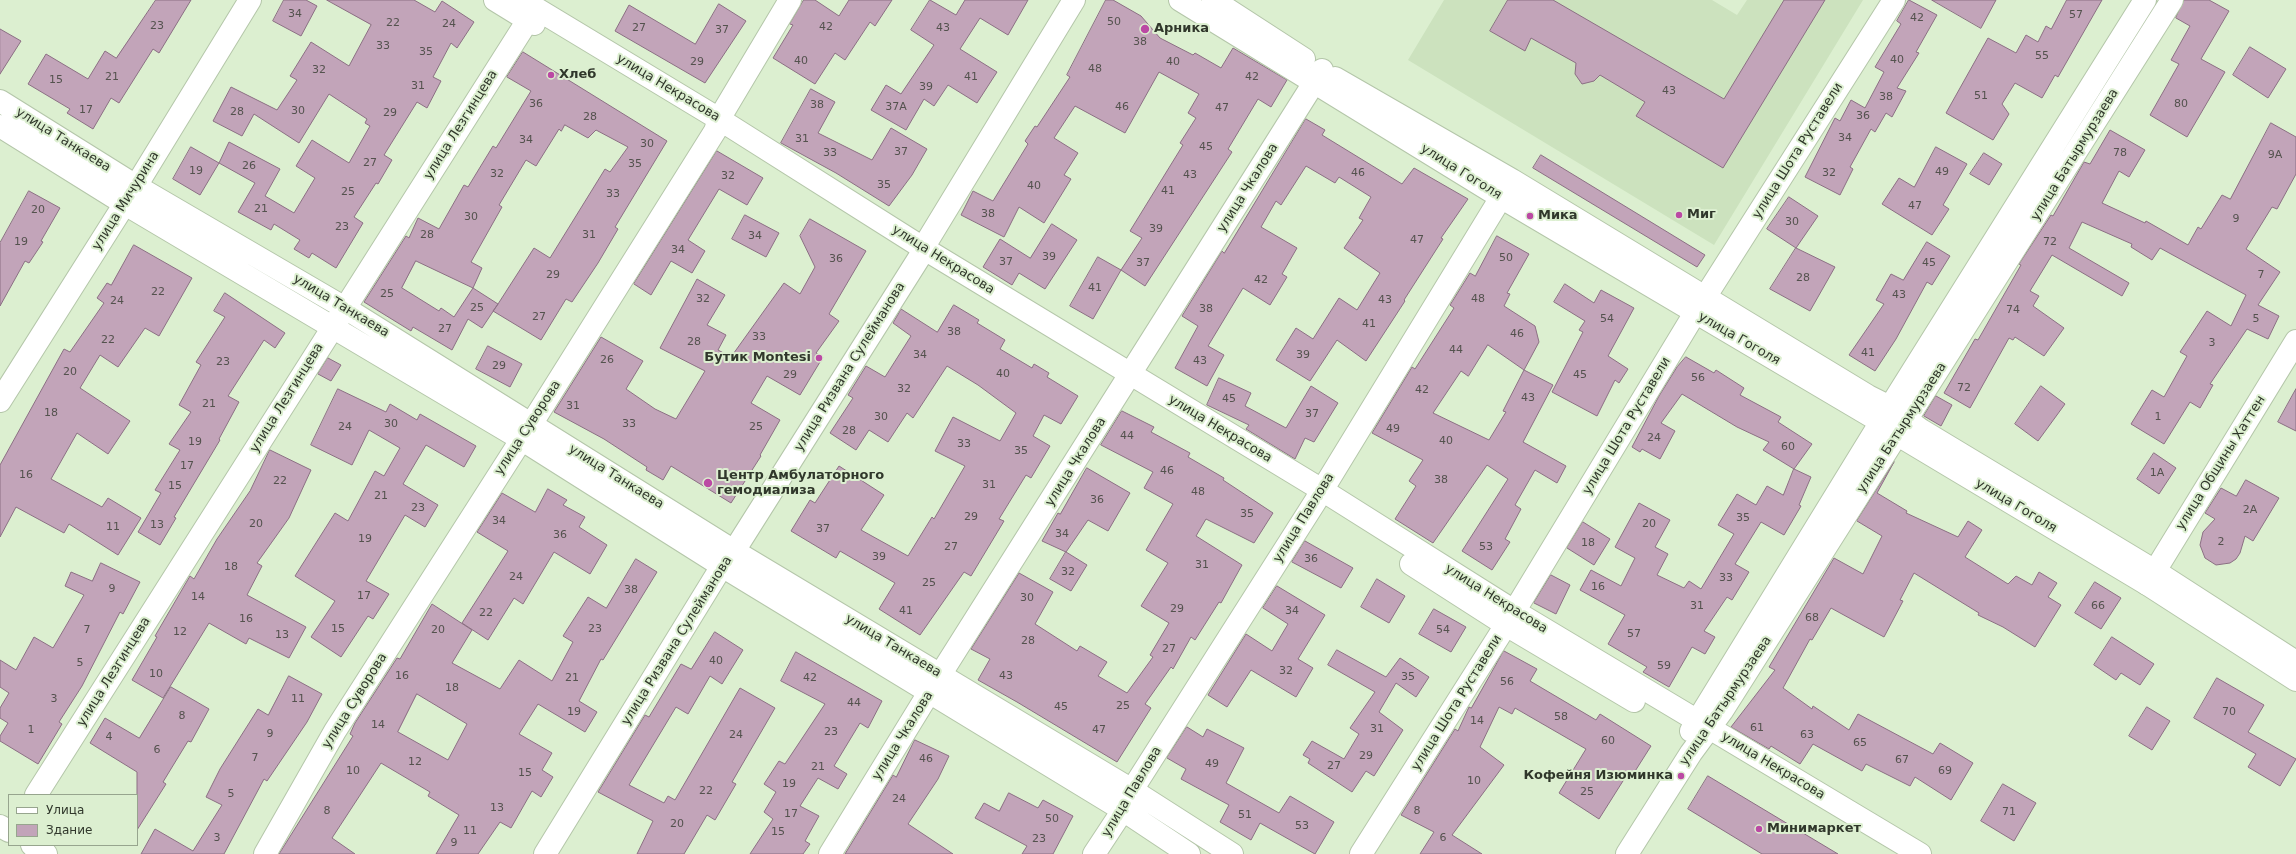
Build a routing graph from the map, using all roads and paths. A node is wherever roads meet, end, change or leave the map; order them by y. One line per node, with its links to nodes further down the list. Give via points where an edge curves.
1 (250, 0): 16 (street, улица Мичурина)
2 (496, 0): 10 (street, улица Некрасова)
3 (790, 0): 13 (street, улица Суворова)
4 (1074, 0): 17 (street, улица Ризвана Сулейманова)
5 (1180, 0): 11 (street, улица Гоголя)
6 (1213, 0): 11 (street, улица Гоголя)
7 (1894, 0): 18 (street, улица Шота Руставели)
8 (2145, 0): 24 (street, улица Батырмурзаева)
9 (2172, 0): 24 (street, улица Батырмурзаева)
10 (530, 7): 13 (street, улица Некрасова); 19 (street, улица Лезгинцева)
11 (1318, 76): 15 (street, улица Гоголя); 22 (street, улица Чкалова)
12 (0, 101): 16 (street, улица Танкаева)
13 (717, 125): 17 (street, улица Некрасова); 25 (street, улица Суворова)
14 (0, 126): 16 (street, улица Танкаева)
15 (1507, 189): 18 (street, улица Гоголя); 26 (street, улица Павлова)
16 (130, 195): 19 (street, улица Танкаева); 20 (street, улица Танкаева); 23 (street, улица Мичурина)
17 (921, 253): 22 (street, улица Некрасова); 27 (street, улица Ризвана Сулейманова)
18 (1700, 306): 24 (street, улица Гоголя, via 1868,396); 29 (street, улица Шота Руставели)
19 (345, 308): 20 (street, улица Лезгинцева); 25 (street, улица Танкаева)
20 (332, 326): 25 (street, улица Танкаева); 35 (street, улица Лезгинцева)
21 (2296, 341): 28 (street, улица Общины Хаттен)
22 (1127, 381): 26 (street, улица Некрасова); 32 (street, улица Чкалова)
23 (0, 401)
24 (1894, 421): 28 (street, улица Гоголя, via 1921,430); 33 (street, улица Батырмурзаева)
25 (527, 431): 27 (street, улица Танкаева); 39 (street, улица Суворова, via 335,731)
26 (1318, 496): 29 (street, улица Некрасова); 34 (street, улица Павлова)
27 (728, 559): 32 (street, улица Танкаева); 40 (street, улица Ризвана Сулейманова)
28 (2151, 578): 30 (street, улица Гоголя); 31 (street, улица Гоголя)
29 (1510, 618): 33 (street, улица Некрасова); 45 (street, улица Шота Руставели)
30 (2296, 662)
31 (2296, 680)
32 (935, 683): 34 (street, улица Танкаева); 36 (street, улица Танкаева); 41 (street, улица Чкалова)
33 (1699, 730): 46 (street, улица Батырмурзаева); 47 (street, улица Батырмурзаева); 48 (street, улица Некрасова); 49 (street, улица Некрасова, via 1727,739)
34 (1132, 790): 36 (street, улица Павлова); 44 (street, улица Танкаева)
35 (37, 794)
36 (1123, 810): 42 (street, улица Павлова); 43 (street, улица Танкаева)
37 (34, 846): 38 (street)
38 (46, 854)
39 (265, 854)
40 (545, 854)
41 (830, 854)
42 (1094, 854)
43 (1189, 854)
44 (1232, 854)
45 (1361, 854)
46 (1612, 854)
47 (1627, 854)
48 (1890, 854)
49 (1920, 854)

